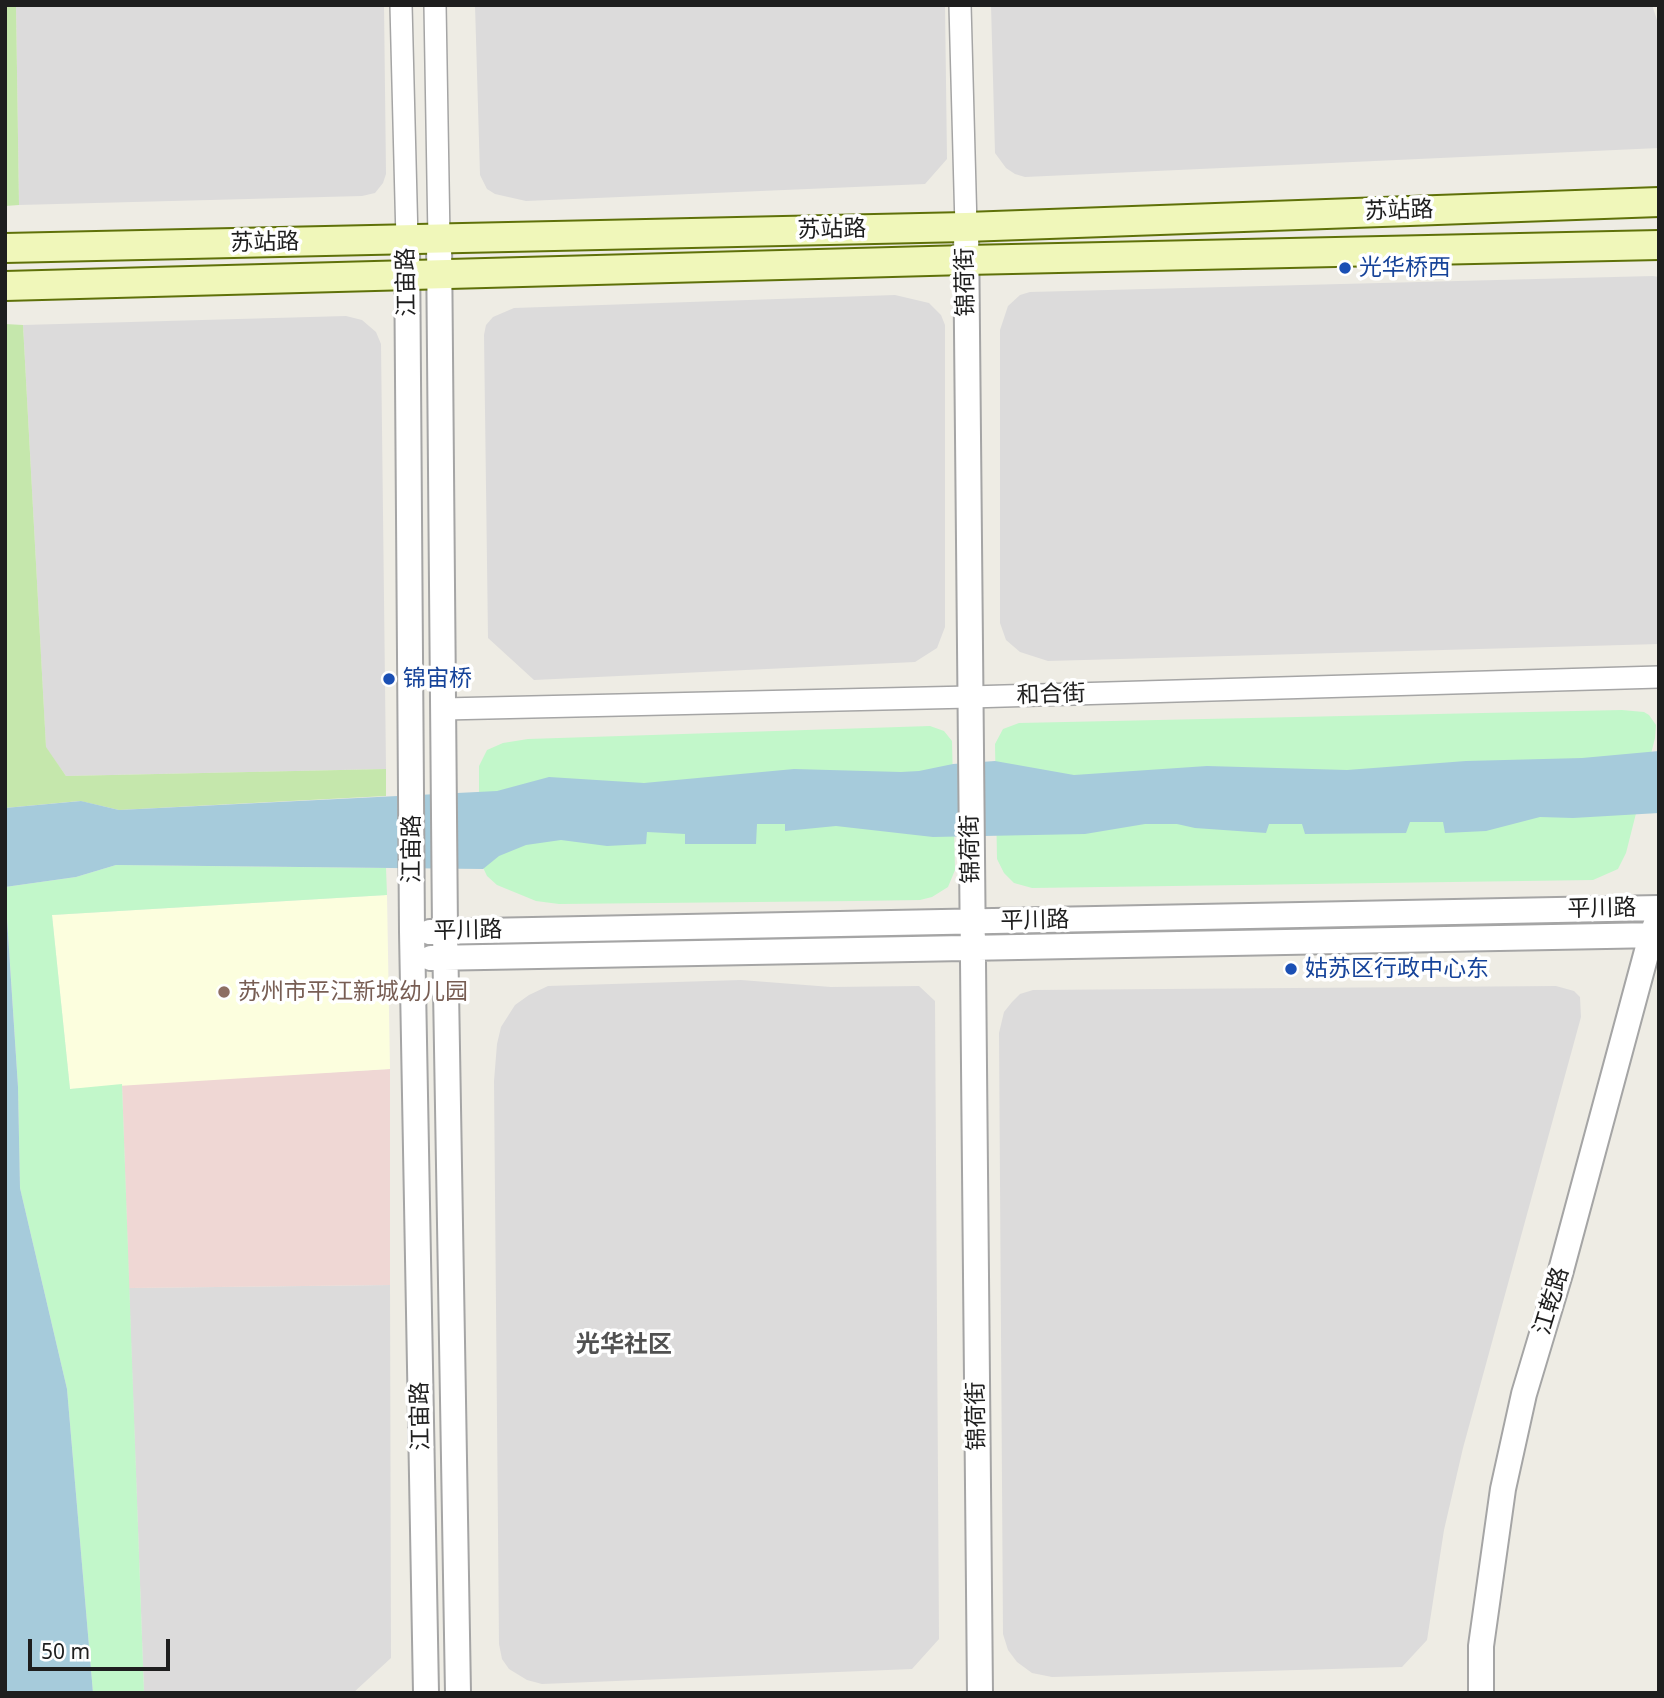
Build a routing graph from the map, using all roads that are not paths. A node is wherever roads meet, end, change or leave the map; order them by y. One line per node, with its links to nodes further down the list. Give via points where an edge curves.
1 (401, 5): 7 (street, 江宙路)
2 (435, 5): 6 (street, 江宙路)
3 (960, 5): 5 (street, 锦荷街)
4 (1659, 202): 5 (main road, 苏站路)
5 (966, 227): 6 (main road, 苏站路); 10 (street, 锦荷街)
6 (439, 239): 7 (main road, 苏站路); 12 (street, 江宙路)
7 (407, 240): 9 (main road, 苏站路); 11 (street, 江宙路)
8 (1659, 245): 10 (main road, 苏站路)
9 (5, 248)
10 (966, 260): 12 (main road, 苏站路); 15 (street, 锦荷街)
11 (407, 275): 12 (main road, 苏站路); 13 (main road, 苏站路); 21 (street, 江宙路)
12 (439, 275): 16 (street, 江宙路)
13 (5, 286)
14 (1659, 677): 15 (street, 和合街)
15 (970, 697): 16 (street, 和合街); 18 (street, 锦荷街)
16 (444, 709): 20 (street, 江宙路)
17 (1659, 908): 18 (street, 平川路)
18 (972, 922): 20 (street, 平川路); 22 (street, 锦荷街)
19 (1656, 929): 22 (street, 平川路); 28 (street, 江乾路, via 1524,1394 1503,1489 1481,1646)
20 (445, 931): 21 (street, 平川路); 24 (street, 江宙路)
21 (412, 932): 23 (street, 江宙路)
22 (972, 950): 24 (street, 平川路); 27 (street, 锦荷街)
23 (412, 958): 24 (street, 平川路); 25 (street, 江宙路)
24 (446, 958): 26 (street, 江宙路)
25 (426, 1693)
26 (458, 1693)
27 (980, 1693)
28 (1481, 1693)

